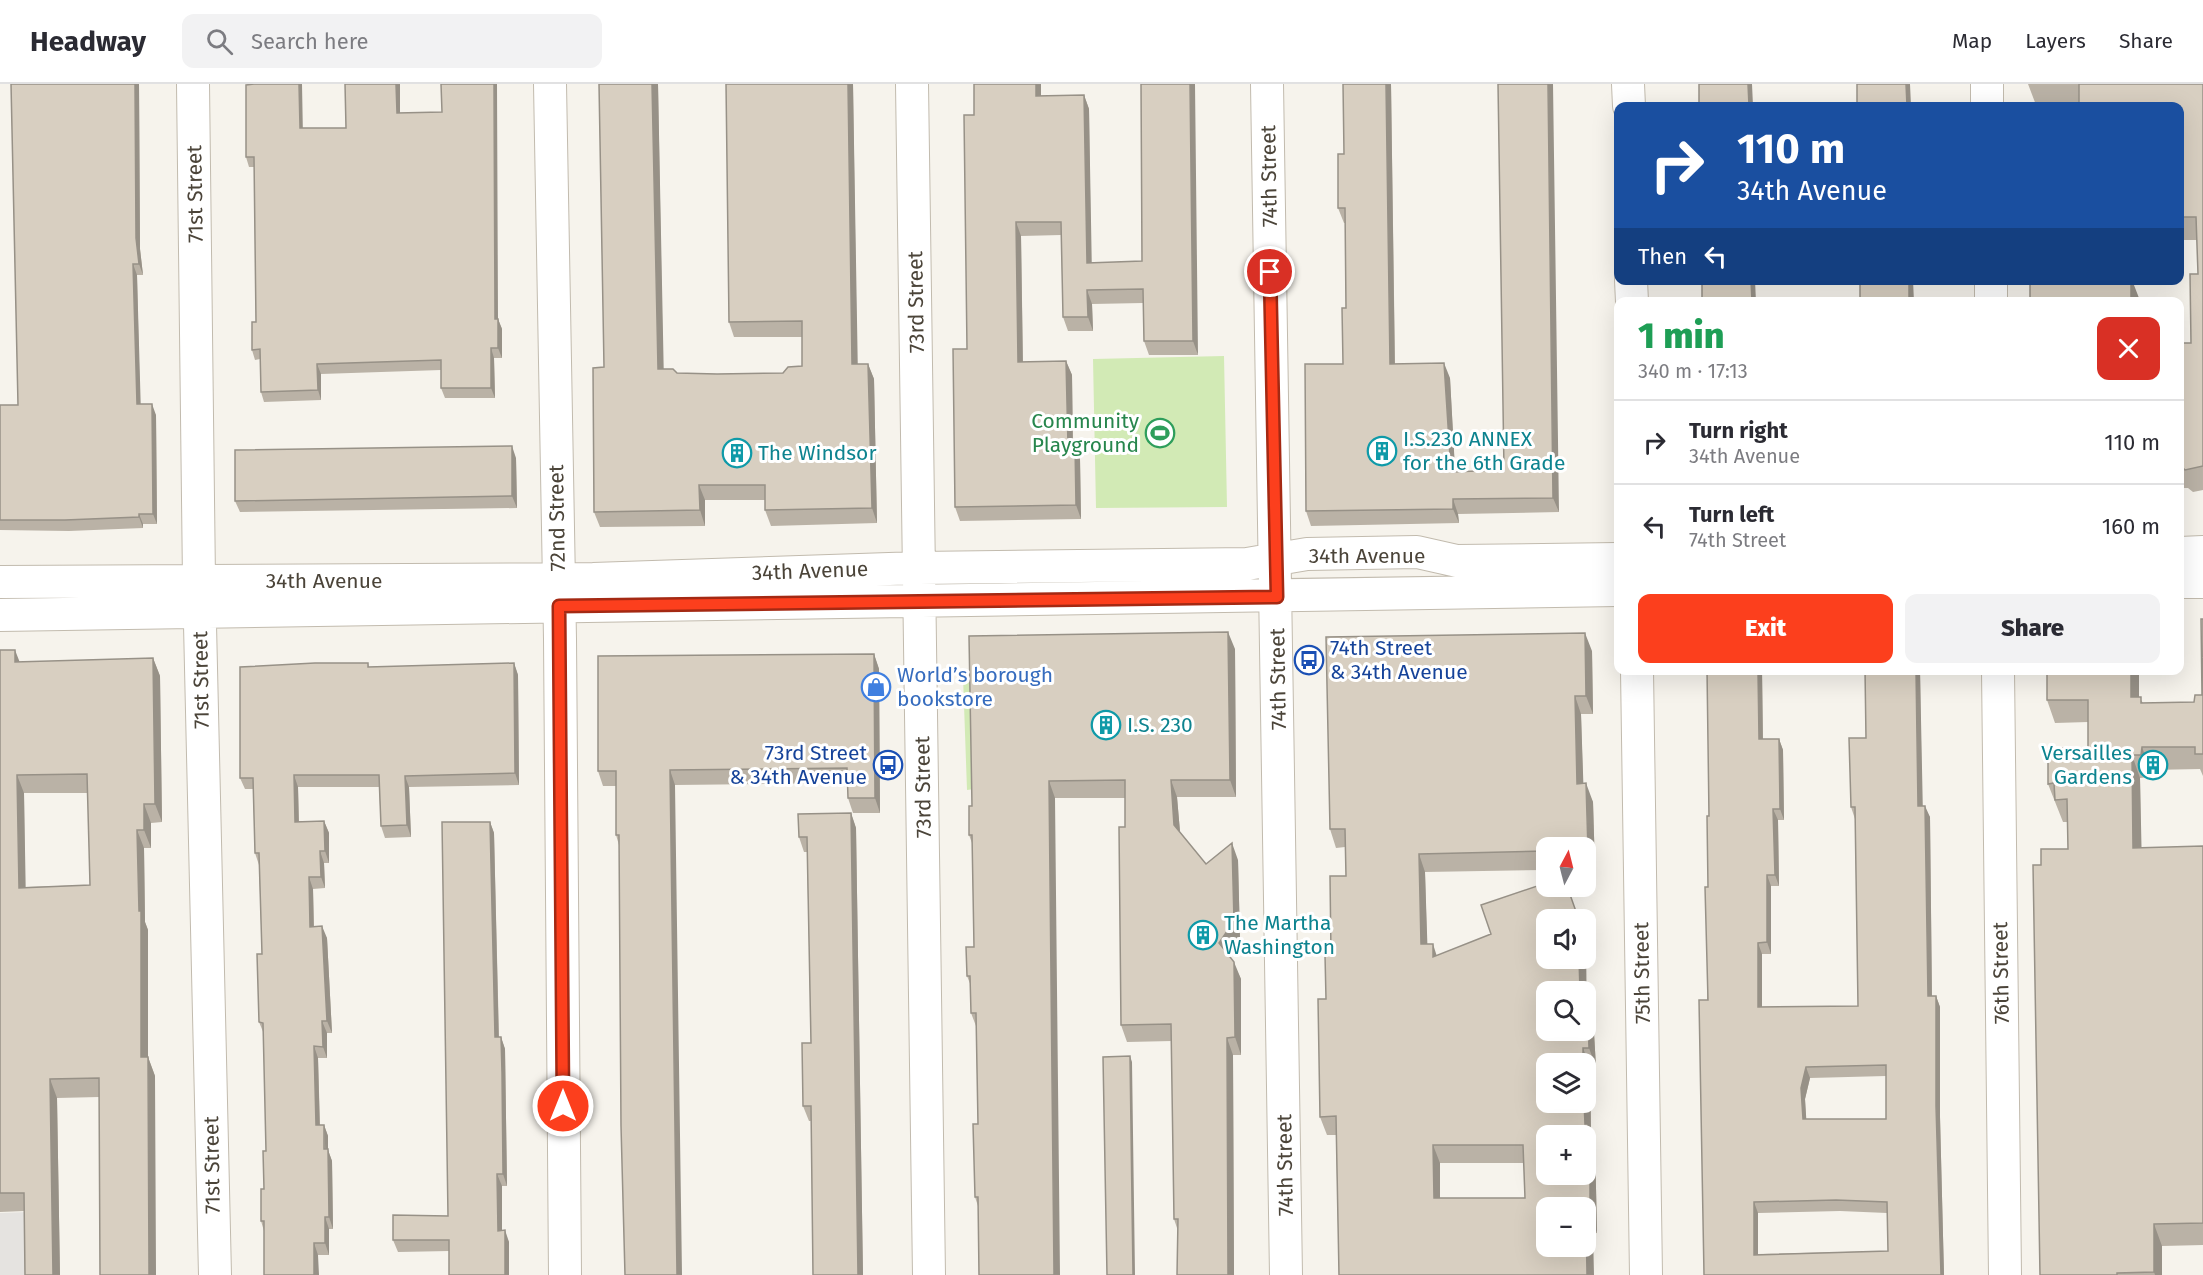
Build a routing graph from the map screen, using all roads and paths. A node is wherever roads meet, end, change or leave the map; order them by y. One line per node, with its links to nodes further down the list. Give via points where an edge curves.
1 (193, 84): 14 (street, 71st Street)
2 (550, 84): 19 (street, 72nd Street)
3 (912, 84): 13 (street, 73rd Street)
4 (1267, 84): 11 (street, 74th Street)
5 (1628, 84): 7 (street)
6 (1987, 84): 8 (street)
7 (1629, 102)
8 (1987, 102)
9 (2203, 552): 10 (street)
10 (2184, 553)
11 (1276, 559): 12 (street, 34th Avenue, via 1417,552 1457,561); 13 (street, 34th Avenue, via 1246,564); 20 (street, 74th Street)
12 (1614, 560)
13 (919, 568): 19 (street, 34th Avenue); 21 (street, 73rd Street)
14 (199, 581): 15 (street, 34th Avenue); 19 (street, 34th Avenue); 22 (street, 71st Street)
15 (0, 582)
16 (2184, 582): 17 (street)
17 (2203, 582)
18 (1614, 591): 20 (street, 34th Avenue)
19 (559, 593): 21 (street, 34th Avenue); 22 (street, 34th Avenue); 27 (street, 72nd Street)
20 (1277, 597): 21 (street, 34th Avenue); 29 (street, 74th Street)
21 (919, 600): 28 (street, 73rd Street)
22 (200, 612): 23 (street, 34th Avenue); 26 (street, 71st Street)
23 (0, 615)
24 (1637, 675): 30 (street, 75th Street)
25 (1998, 675): 31 (street, 76th Street)
26 (215, 1275)
27 (565, 1275)
28 (929, 1275)
29 (1286, 1275)
30 (1646, 1275)
31 (2005, 1275)

